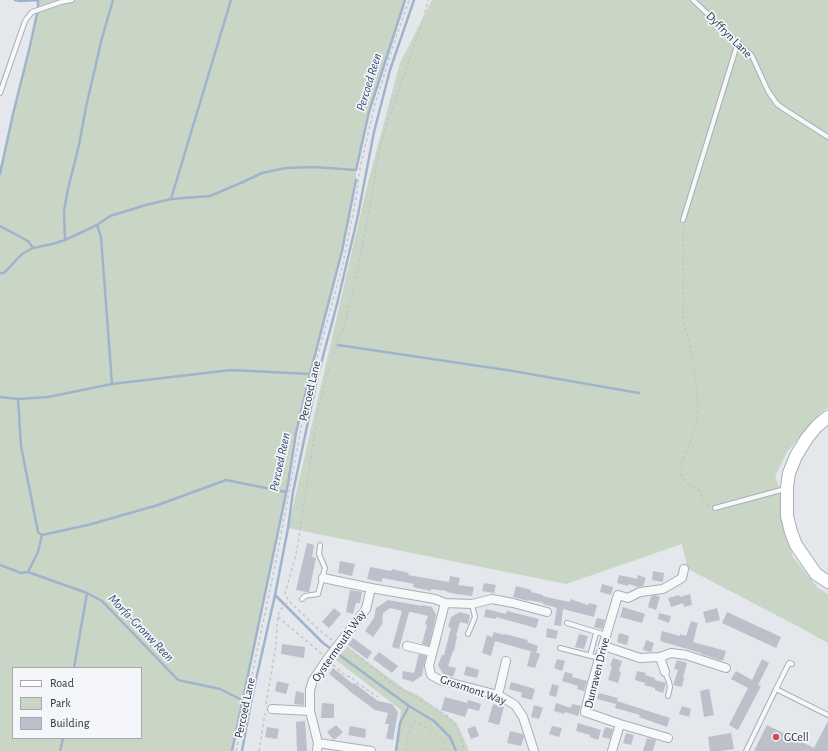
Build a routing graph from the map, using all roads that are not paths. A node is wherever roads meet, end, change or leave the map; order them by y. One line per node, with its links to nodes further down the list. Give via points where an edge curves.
1 (72, 0): 4 (lane, via 34,11 25,21)
2 (693, 0): 3 (lane, Dyffryn Lane)
3 (738, 42): 5 (lane, Dyffryn Lane, via 752,56 768,92 777,104); 6 (lane)
4 (0, 93)
5 (828, 137)
6 (683, 220)
7 (828, 417): 8 (street, via 807,438 796,456 789,473)
8 (787, 488): 9 (lane); 13 (street, via 787,516 796,545 816,574)
9 (715, 508)
10 (320, 545): 12 (lane, via 319,554 325,568)
11 (684, 569): 22 (street, Dunraven Drive, via 682,578 664,589 640,592 628,598 618,595)
12 (323, 578): 14 (street); 15 (lane, via 318,594)
13 (828, 582)
14 (371, 588): 16 (street); 38 (street, Oystermouth Way, via 366,608 313,680 310,690)
15 (302, 599)
16 (445, 603): 17 (street); 26 (street, Grosmont Way)
17 (472, 604): 18 (street, via 492,599); 21 (lane, via 475,617)
18 (547, 612)
19 (568, 623): 20 (lane)
20 (596, 633): 22 (lane); 27 (lane)
21 (468, 634)
22 (607, 635): 24 (street, Dunraven Drive)
23 (407, 646): 26 (street)
24 (604, 646): 28 (street, via 640,658); 29 (street, Dunraven Drive)
25 (560, 648): 27 (lane)
26 (432, 652): 35 (street, Grosmont Way, via 429,666 431,675 440,680)
27 (590, 656): 29 (lane)
28 (660, 657): 32 (street, via 671,654 686,655); 33 (street)
29 (600, 658): 40 (street, Dunraven Drive, via 585,712)
30 (506, 661): 35 (street)
31 (792, 664): 34 (lane, via 789,663)
32 (726, 668)
33 (665, 672): 36 (lane, via 670,687)
34 (776, 689): 39 (lane); 46 (lane)
35 (498, 695): 44 (street, Grosmont Way, via 515,705 523,717)
36 (668, 696)
37 (272, 709): 38 (street)
38 (310, 711): 42 (street, Oystermouth Way)
39 (828, 715)
40 (620, 724): 41 (street); 45 (street)
41 (668, 738)
42 (318, 747): 43 (street)
43 (371, 751)
44 (534, 751)
45 (612, 751)
46 (746, 751)

